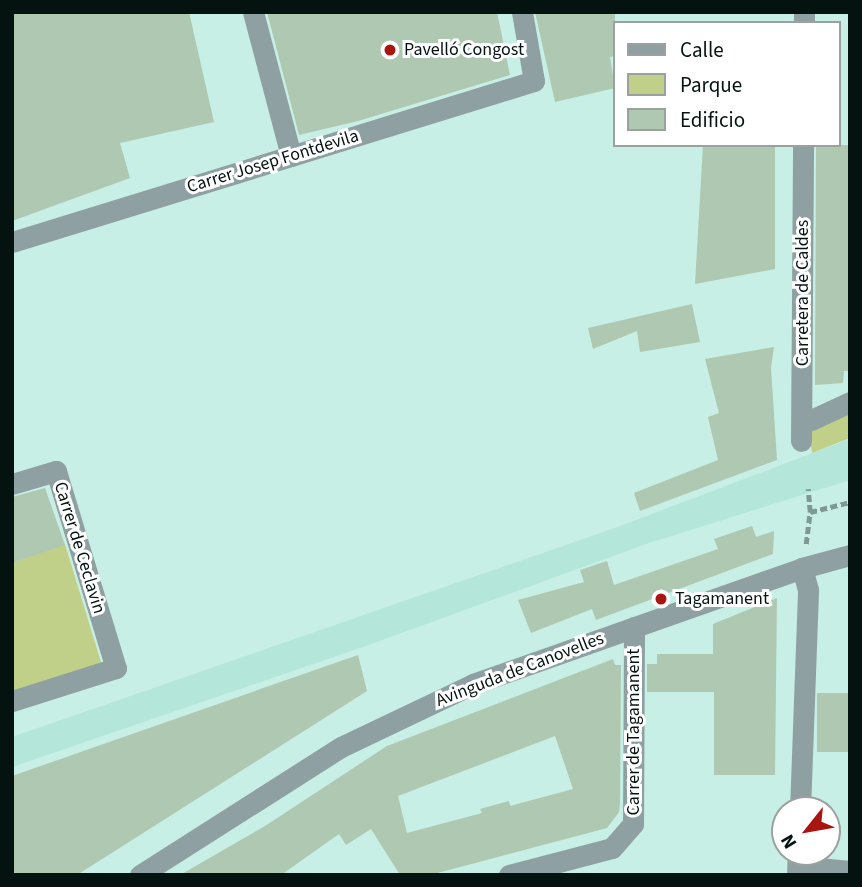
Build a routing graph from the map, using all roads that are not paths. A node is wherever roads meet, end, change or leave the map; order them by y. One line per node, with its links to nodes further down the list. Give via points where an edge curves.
1 (253, 12): 4 (street)
2 (522, 12): 4 (street, Carrer Josep Fontdevila, via 534,81)
3 (803, 147): 8 (street, Carretera de Caldes)
4 (291, 156): 5 (street, Carrer Josep Fontdevila)
5 (12, 242)
6 (850, 402): 7 (street)
7 (811, 420)
8 (801, 441)
9 (12, 484): 13 (street, Carrer de Ceclavin, via 56,471 116,668)
10 (850, 555): 11 (street, Avinguda de Canovelles)
11 (804, 559): 12 (street, Avinguda de Canovelles); 14 (street, via 808,590)
12 (634, 627): 17 (street, Avinguda de Canovelles, via 474,684 341,747); 18 (street, Carrer de Tagamanent, via 634,824 612,848)
13 (12, 701)
14 (801, 796)
15 (812, 866): 16 (street)
16 (850, 871)
17 (140, 875)
18 (509, 875)

